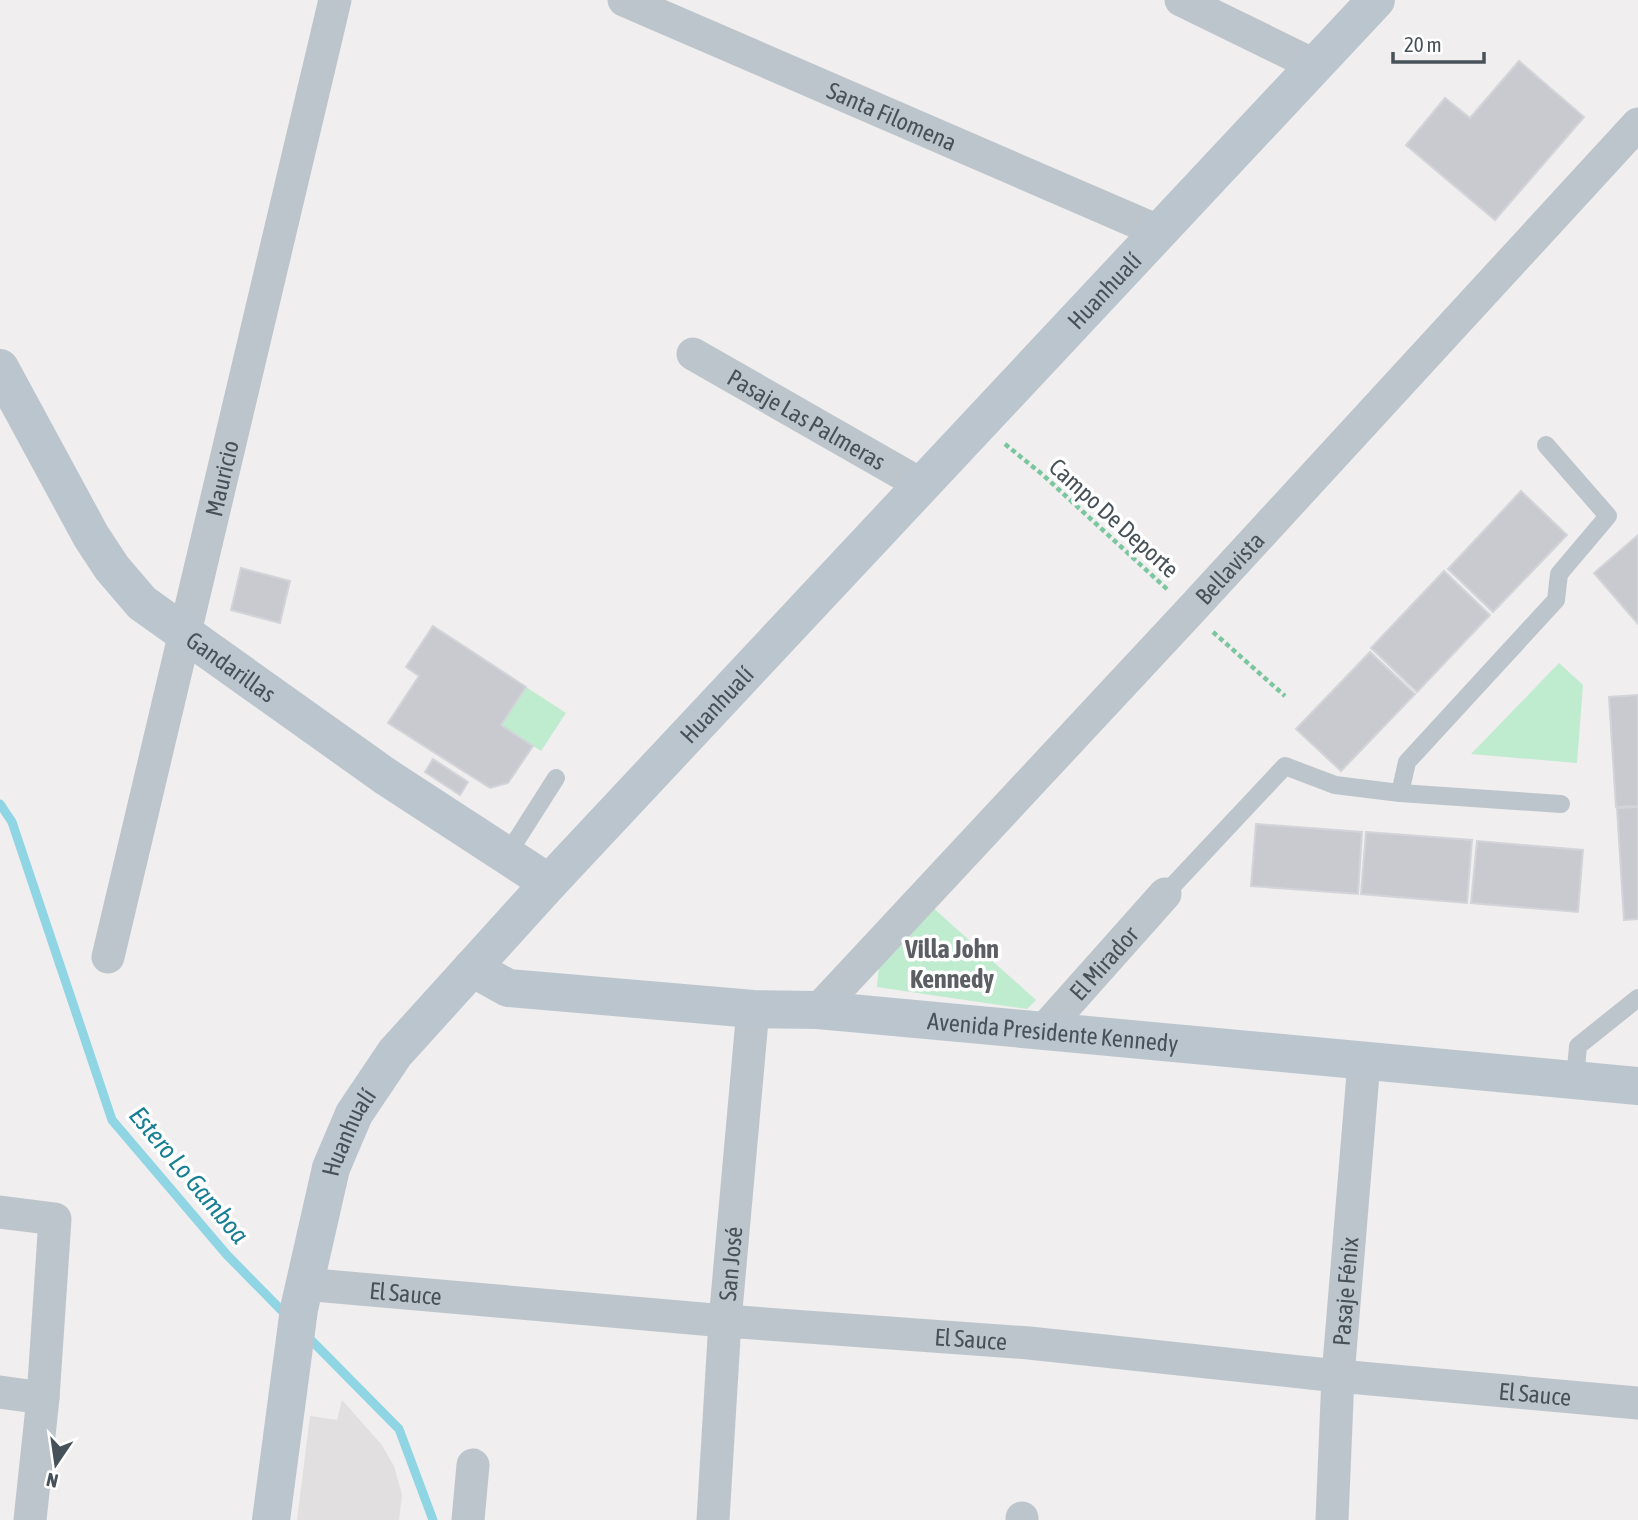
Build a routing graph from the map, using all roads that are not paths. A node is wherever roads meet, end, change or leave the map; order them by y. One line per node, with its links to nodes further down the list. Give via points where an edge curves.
1 (335, 0): 12 (street, Mauricio)
2 (624, 0): 7 (street, Santa Filomena)
3 (1181, 0): 5 (street)
4 (1376, 0): 5 (street, Huanhualí)
5 (1314, 65): 7 (street, Huanhualí)
6 (1638, 124): 23 (street, Bellavista)
7 (1160, 232): 11 (street, Huanhualí)
8 (694, 354): 11 (street, Pasaje Las Palmeras)
9 (0, 368): 12 (street, Gandarillas, via 111,568 142,603)
10 (1546, 445): 14 (lane, via 1608,516 1559,573 1556,600 1407,762)
11 (922, 485): 17 (street, Huanhualí)
12 (184, 635): 16 (street, Gandarillas); 19 (street, Mauricio)
13 (556, 778): 16 (lane)
14 (1400, 793): 15 (lane); 18 (lane, via 1335,785 1285,766)
15 (1561, 804)
16 (507, 855): 17 (street, Gandarillas)
17 (549, 883): 20 (street, Huanhualí)
18 (1165, 894): 24 (street, El Mirador)
19 (108, 957)
20 (472, 968): 22 (street, Avenida Presidente Kennedy, via 508,988); 29 (street, Huanhualí, via 395,1053 354,1114 331,1168)
21 (1638, 998): 26 (lane, via 1578,1046)
22 (752, 1009): 23 (street, Avenida Presidente Kennedy); 30 (street, San José)
23 (818, 1010): 24 (street, Avenida Presidente Kennedy)
24 (1043, 1031): 25 (street, Avenida Presidente Kennedy)
25 (1364, 1062): 26 (street, Avenida Presidente Kennedy); 31 (street, Pasaje Fénix)
26 (1575, 1080): 27 (street, Avenida Presidente Kennedy)
27 (1638, 1086)
28 (0, 1212): 33 (street, via 55,1219)
29 (301, 1296): 30 (street, El Sauce); 37 (street, Huanhualí)
30 (725, 1321): 31 (street, El Sauce, via 1029,1343); 39 (street, San José)
31 (1338, 1376): 34 (street, El Sauce); 40 (street, Pasaje Fénix)
32 (0, 1392): 33 (street)
33 (43, 1398): 36 (street)
34 (1638, 1403)
35 (473, 1465): 38 (street)
36 (30, 1520)
37 (271, 1520)
38 (468, 1520)
39 (713, 1520)
40 (1332, 1520)

